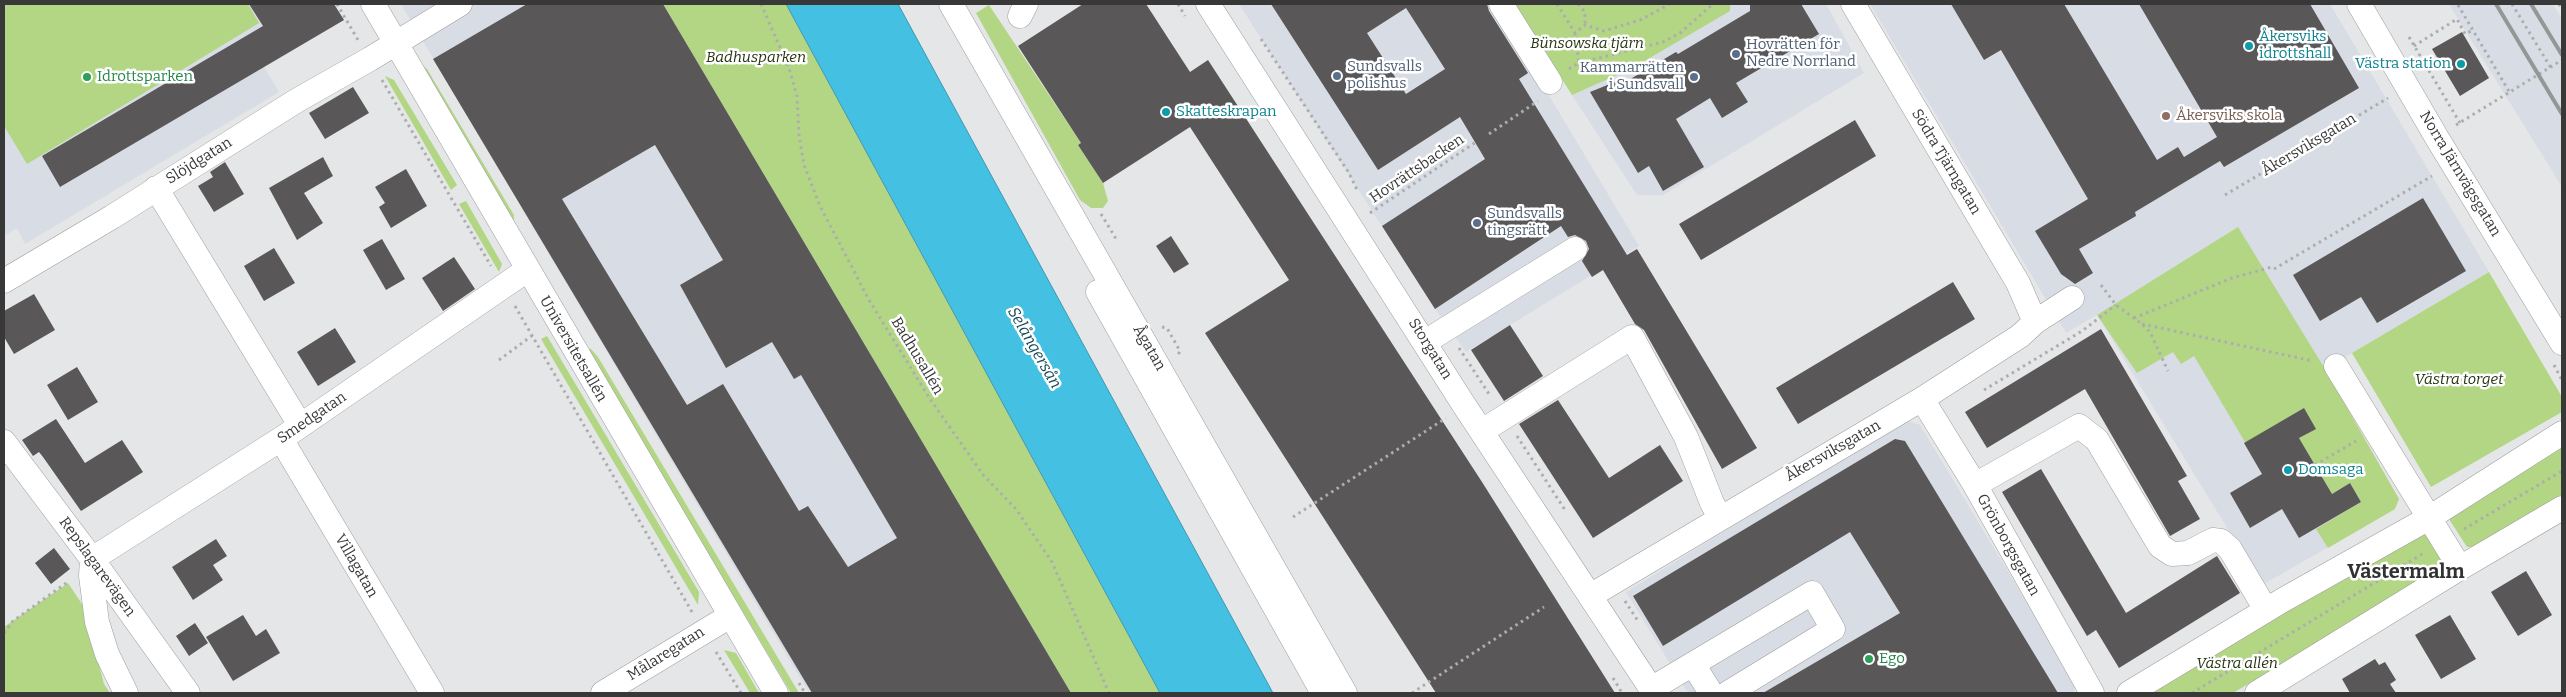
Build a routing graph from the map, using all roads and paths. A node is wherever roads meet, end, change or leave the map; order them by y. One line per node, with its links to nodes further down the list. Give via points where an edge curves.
1 (337, 4): 26 (path)
2 (373, 4): 24 (street, Universitetsallén)
3 (460, 4): 24 (street, Slöjdgatan)
4 (761, 4): 95 (path, Badhusallén, via 798,96 804,165 820,206 869,300 930,399 984,476 1016,509 1052,562)
5 (937, 4): 96 (street)
6 (951, 4): 97 (street, Ågatan)
7 (1208, 4): 56 (street, Storgatan)
8 (1501, 4): 30 (street)
9 (1557, 4): 21 (path)
10 (1578, 4): 19 (path, via 1585,12)
11 (1670, 4): 19 (path, via 1640,20 1604,31)
12 (1713, 4): 28 (path, via 1680,33 1663,42)
13 (1853, 4): 52 (street, Södra Tjärngatan, via 2018,283)
14 (2359, 4): 35 (street, Norra Järnvägsgatan)
15 (2512, 4): 29 (path)
16 (2559, 4): 18 (path)
17 (2458, 5): 20 (path)
18 (2562, 9)
19 (1586, 25): 21 (path)
20 (2473, 30): 25 (path, via 2465,34 2457,19); 31 (path)
21 (1575, 32): 28 (path)
22 (1259, 36): 39 (path, via 1349,173)
23 (2409, 37): 25 (path)
24 (395, 43): 26 (street, Slöjdgatan); 45 (street, Universitetsallén)
25 (2414, 46): 33 (path)
26 (370, 60): 38 (street, Slöjdgatan, via 296,101); 48 (path)
27 (2562, 60): 29 (path)
28 (1579, 63): 30 (path)
29 (2551, 68): 31 (path)
30 (1544, 91): 34 (path)
31 (2510, 93): 33 (path)
32 (2393, 95): 40 (path, Åkersviksgatan)
33 (2460, 123): 35 (path)
34 (1489, 134)
35 (2437, 138): 57 (street, Norra Järnvägsgatan)
36 (1476, 142): 42 (path, Hovrättsbacken)
37 (2440, 172): 51 (path, via 2273,268 2232,278)
38 (156, 188): 46 (street, Slöjdgatan); 66 (street, Villagatan)
39 (1360, 195)
40 (2225, 195)
41 (1367, 208): 42 (path)
42 (1370, 214): 43 (path)
43 (1374, 220)
44 (1575, 249): 54 (street)
45 (527, 270): 48 (street, Smedgatan); 84 (street, Universitetsallén)
46 (4, 281)
47 (2101, 285): 50 (path)
48 (504, 288): 55 (path); 66 (street, Smedgatan)
49 (2072, 298): 52 (street, Åkersviksgatan)
50 (2116, 306): 51 (path); 61 (path, via 2082,331)
51 (2134, 318): 53 (path)
52 (2035, 322): 62 (street, Åkersviksgatan, via 2020,336)
53 (2142, 324): 59 (path); 60 (path, via 2156,340)
54 (1446, 329): 56 (street); 64 (path)
55 (532, 336): 58 (path); 85 (path)
56 (1425, 342): 65 (street, Storgatan)
57 (2562, 343)
58 (499, 360)
59 (2336, 366): 77 (street)
60 (2168, 371)
61 (1978, 394)
62 (1922, 399): 72 (street, Grönborgsgatan); 76 (street, Åkersviksgatan)
63 (1451, 415): 75 (path)
64 (1504, 416): 65 (street); 74 (path); 76 (street, via 1632,337 1686,437)
65 (1482, 431): 81 (street, Storgatan)
66 (290, 432): 79 (street, Smedgatan); 91 (street, Villagatan)
67 (2562, 433): 77 (street)
68 (2359, 440): 70 (path)
69 (4, 442): 79 (street, Repslagarevägen)
70 (2315, 465)
71 (2562, 470): 78 (path)
72 (1975, 485): 83 (street, via 2080,426 2097,440 2160,546 2172,554 2188,553 2213,540 2221,542 2230,549); 101 (street, Grönborgsgatan)
73 (2562, 508): 80 (street)
74 (1566, 513)
75 (1293, 517)
76 (1720, 517): 81 (street, Åkersviksgatan)
77 (2429, 518): 78 (street); 83 (street)
78 (2443, 542): 80 (street); 103 (path)
79 (85, 567): 86 (path, via 13,621); 89 (street, via 91,576 97,622 107,654); 90 (street, Repslagarevägen)
80 (2460, 568): 104 (street)
81 (1590, 596): 88 (street, Storgatan)
82 (1544, 607): 98 (path)
83 (2266, 610): 102 (street)
84 (730, 616): 85 (street, Målaregatan); 94 (street, Universitetsallén)
85 (703, 631): 92 (street, Målaregatan); 93 (path)
86 (4, 634)
87 (1693, 664): 88 (street); 99 (street); 100 (street, via 1812,593 1833,629)
88 (1652, 691)
89 (126, 693)
90 (188, 693)
91 (432, 693)
92 (602, 693)
93 (741, 693)
94 (776, 693)
95 (1109, 693)
96 (1323, 693)
97 (1345, 693)
98 (1412, 693)
99 (1711, 693)
100 (1728, 693)
101 (2092, 693)
102 (2129, 693)
103 (2192, 693)
104 (2257, 693)

